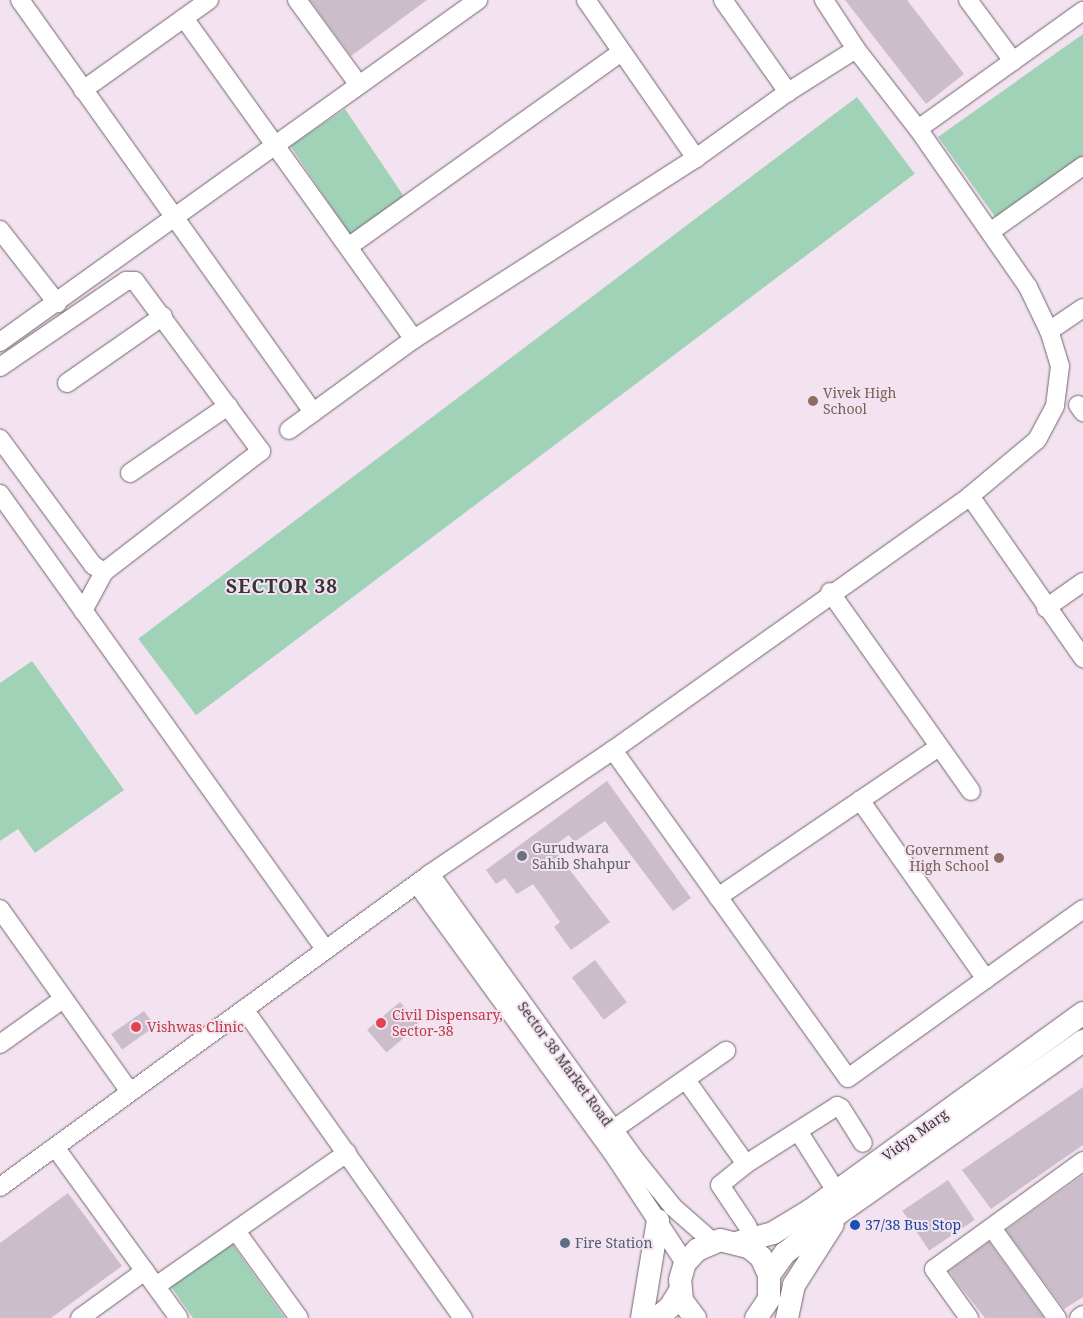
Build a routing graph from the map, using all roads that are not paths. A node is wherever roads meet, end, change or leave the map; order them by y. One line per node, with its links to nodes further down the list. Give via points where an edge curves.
1 (20, 0): 15 (street)
2 (298, 0): 14 (street)
3 (586, 0): 12 (street)
4 (723, 0): 16 (street)
5 (824, 0): 11 (street)
6 (968, 0): 13 (street)
7 (476, 1): 14 (street)
8 (200, 3): 10 (street)
9 (1083, 11): 13 (street)
10 (184, 18): 15 (street); 18 (street)
11 (856, 49): 16 (street); 17 (street)
12 (621, 52): 19 (street); 24 (street)
13 (1013, 61): 17 (street)
14 (359, 85): 18 (street)
15 (83, 90): 21 (street)
16 (788, 92): 19 (street)
17 (918, 129): 23 (street)
18 (275, 144): 21 (street); 24 (street)
19 (696, 158): 29 (street)
20 (1083, 166): 23 (street)
21 (174, 216): 25 (street); 34 (street)
22 (0, 230): 25 (street)
23 (990, 232): 28 (street, via 1028,287)
24 (348, 247): 29 (street)
25 (57, 303): 30 (street)
26 (1083, 308): 28 (street)
27 (163, 316): 31 (street, via 140,284 126,281); 32 (street); 33 (street)
28 (1048, 331): 39 (street, via 1060,366 1055,406 1037,440)
29 (414, 339): 34 (street)
30 (0, 342)
31 (0, 367)
32 (68, 383)
33 (228, 406): 37 (street); 40 (street, via 261,451)
34 (313, 412): 35 (street)
35 (289, 430)
36 (0, 439): 40 (street, via 93,564)
37 (130, 474)
38 (0, 494): 44 (street)
39 (970, 496): 42 (street); 43 (street)
40 (104, 572): 44 (street)
41 (1083, 582): 43 (street)
42 (830, 592): 46 (street); 47 (street)
43 (1046, 608): 45 (street)
44 (83, 611): 54 (street)
45 (1083, 658)
46 (939, 747): 48 (street); 49 (street)
47 (613, 750): 50 (street); 51 (street)
48 (971, 791)
49 (860, 800): 51 (street); 55 (street)
50 (423, 879): 54 (street); 65 (street, Sector 38 Market Road)
51 (718, 897): 55 (street, via 848,1078)
52 (1083, 909): 55 (street)
53 (2, 915): 56 (street)
54 (325, 949): 57 (street)
55 (986, 979)
56 (63, 999): 60 (street); 63 (street)
57 (244, 1009): 63 (street); 68 (street)
58 (1083, 1013): 77 (main road, Vidya Marg, via 811,1210 773,1233)
59 (1083, 1042): 73 (main road, Vidya Marg)
60 (0, 1044)
61 (726, 1051): 62 (street)
62 (686, 1080): 65 (street); 70 (street)
63 (130, 1092): 67 (street)
64 (798, 1131): 66 (street, via 837,1106); 70 (street); 71 (street)
65 (607, 1134): 74 (street, Sector 38 Market Road); 78 (street, Sector 38 Market Road, via 673,1207)
66 (863, 1143)
67 (55, 1147): 72 (street); 80 (street)
68 (346, 1154): 76 (street); 89 (street)
69 (1083, 1161): 75 (street)
70 (746, 1164): 77 (street, via 720,1184)
71 (831, 1183)
72 (0, 1187)
73 (844, 1209): 81 (main road, Vidya Marg, via 785,1253); 93 (main road, via 794,1285)
74 (658, 1220): 79 (street, Sector 38 Market Road); 90 (main road)
75 (992, 1228): 94 (street, via 934,1269); 95 (street)
76 (236, 1231): 82 (street); 88 (street)
77 (744, 1235): 78 (main road, Vidya Marg); 81 (main road, via 761,1257)
78 (713, 1242): 79 (main road, via 697,1250)
79 (685, 1263): 83 (main road)
80 (145, 1271): 82 (street); 86 (street)
81 (769, 1275): 84 (main road, via 769,1299)
82 (156, 1286): 87 (street)
83 (680, 1291): 91 (main road, via 670,1307); 92 (main road, via 689,1313)
84 (763, 1315)
85 (1083, 1315): 96 (street)
86 (80, 1318)
87 (179, 1318)
88 (299, 1318)
89 (463, 1318)
90 (642, 1318)
91 (657, 1318)
92 (695, 1318)
93 (787, 1318)
94 (970, 1318)
95 (1057, 1318)
96 (1079, 1318)

